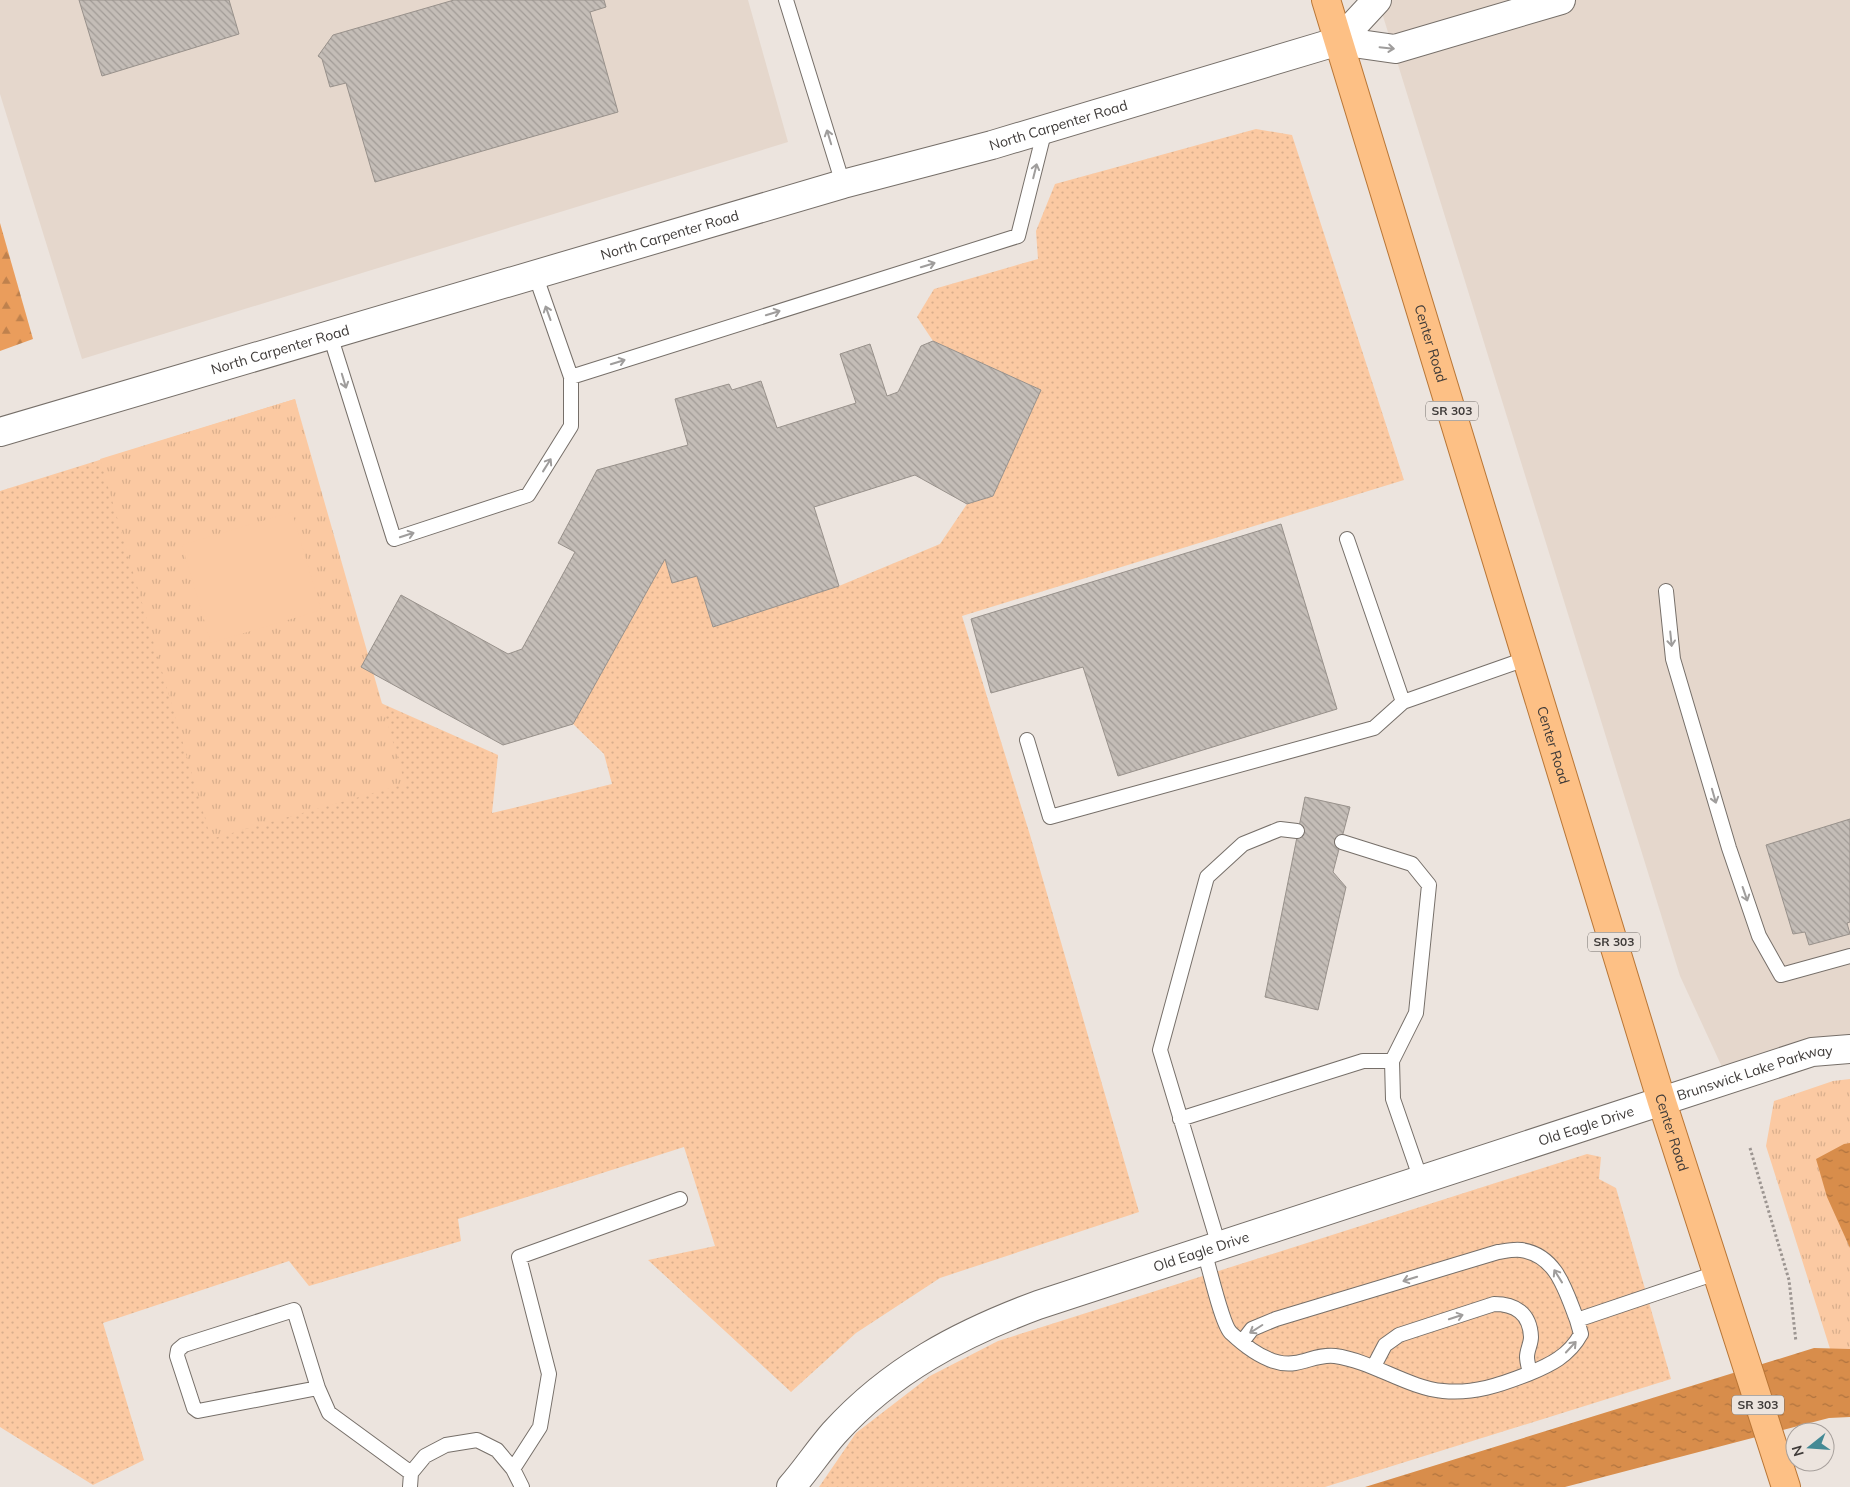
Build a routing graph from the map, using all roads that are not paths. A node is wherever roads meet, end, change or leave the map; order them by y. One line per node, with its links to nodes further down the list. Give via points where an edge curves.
1 (786, 0): 7 (lane, one-way to 1)
2 (1326, 0): 5 (main road, Center Road / SR 303)
3 (1377, 0): 5 (street)
4 (1561, 0): 5 (street, one-way to 4, via 1395,49)
5 (1339, 41): 6 (street, North Carpenter Road); 14 (main road, Center Road / SR 303)
6 (1045, 129): 7 (street, North Carpenter Road); 10 (lane, one-way to 6, via 1018,236)
7 (843, 184): 8 (street, North Carpenter Road)
8 (534, 274): 9 (street, North Carpenter Road); 10 (lane, one-way to 8)
9 (330, 335): 10 (lane, one-way to 10, via 394,539 528,495 571,426); 11 (street, North Carpenter Road)
10 (571, 376)
11 (0, 432)
12 (1347, 539): 15 (lane)
13 (1666, 591): 19 (lane, one-way to 19, via 1674,660 1729,848 1769,957 1781,975)
14 (1528, 658): 15 (lane); 22 (main road, Center Road / SR 303)
15 (1403, 702): 16 (lane, via 1374,728 1050,818)
16 (1027, 740)
17 (1297, 831): 23 (lane, via 1280,829 1243,844 1207,877 1160,1050)
18 (1342, 842): 21 (lane, via 1412,864 1429,885 1416,1012)
19 (1850, 956)
20 (1850, 1049): 22 (street, Brunswick Lake Parkway, via 1812,1052)
21 (1392, 1061): 23 (lane, via 1363,1061); 24 (lane, via 1393,1099)
22 (1662, 1102): 24 (street, Old Eagle Drive); 27 (main road, Center Road / SR 303)
23 (1180, 1118): 26 (lane)
24 (1421, 1180): 26 (street, Old Eagle Drive)
25 (680, 1199): 33 (lane, via 519,1257 549,1374 540,1427)
26 (1212, 1248): 29 (lane, via 1229,1331); 36 (street, Old Eagle Drive, via 995,1321 930,1353 879,1390 834,1433)
27 (1716, 1273): 28 (lane); 37 (main road, Center Road / SR 303)
28 (1577, 1320): 29 (lane, one-way to 29, via 1558,1274 1540,1256 1521,1249 1498,1252 1276,1319 1252,1329); 31 (lane, one-way to 28, via 1558,1360 1574,1346 1581,1334)
29 (1242, 1342): 30 (lane, via 1274,1361 1294,1363 1334,1355)
30 (1374, 1366): 31 (lane, via 1442,1391 1489,1388); 31 (lane, one-way to 31, via 1385,1345 1399,1335 1494,1304 1509,1304 1522,1312 1528,1325 1531,1338 1526,1358)
31 (1530, 1373)
32 (318, 1388): 32 (lane, via 294,1310 184,1345 176,1356 194,1408 198,1411); 34 (lane, via 329,1413)
33 (513, 1469): 34 (lane, via 497,1450 477,1440 446,1445 425,1456); 35 (lane)
34 (410, 1480)
35 (522, 1487)
36 (791, 1487)
37 (1786, 1487)

